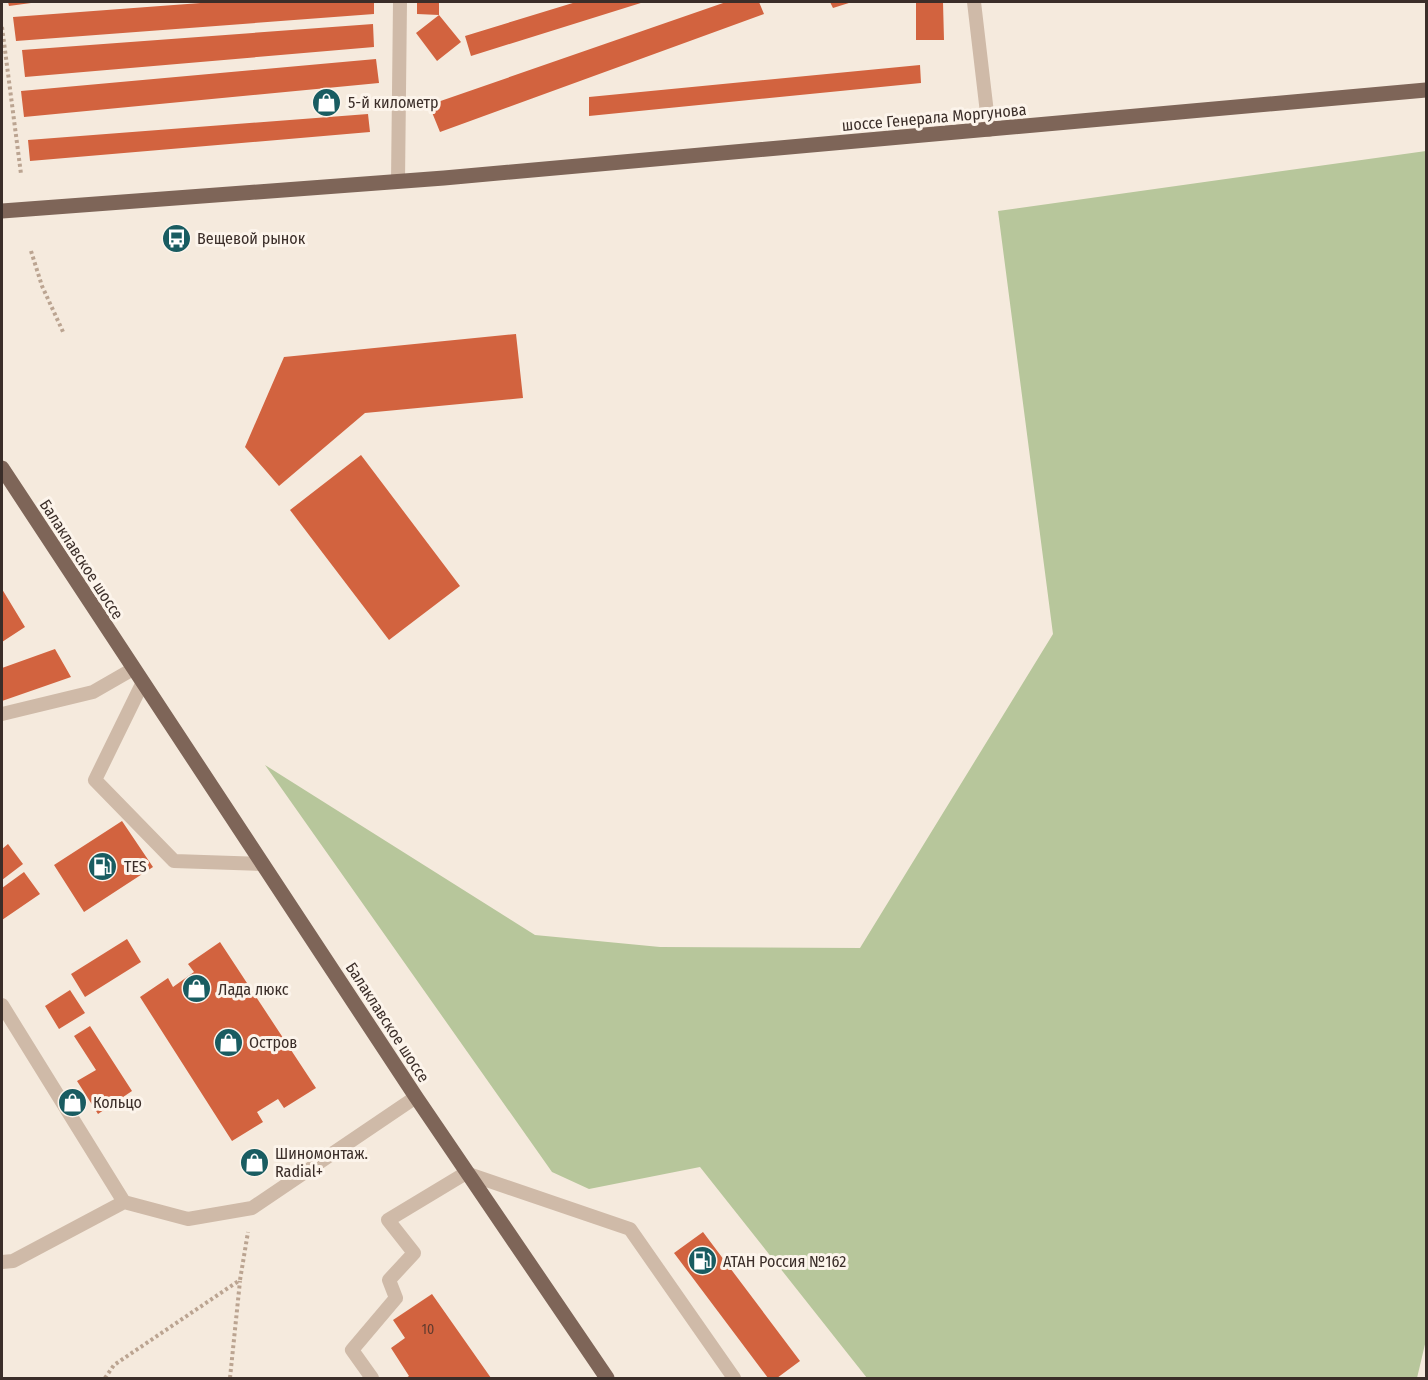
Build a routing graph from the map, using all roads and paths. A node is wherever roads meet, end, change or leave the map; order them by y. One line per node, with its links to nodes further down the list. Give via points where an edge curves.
1 (400, 2): 7 (lane)
2 (975, 2): 5 (lane)
3 (2, 27): 6 (path)
4 (1426, 90): 5 (main road, шоссе Генерала Моргунова)
5 (988, 130): 7 (main road, шоссе Генерала Моргунова)
6 (21, 174)
7 (398, 182): 8 (main road, шоссе Генерала Моргунова)
8 (2, 211)
9 (32, 251): 10 (path, via 42,286)
10 (64, 334)
11 (2, 468): 12 (main road, Балаклавское шоссе)
12 (133, 669): 13 (main road, Балаклавское шоссе); 14 (lane, via 93,692)
13 (142, 684): 15 (main road, Балаклавское шоссе); 15 (lane, via 95,780 174,861)
14 (2, 714)
15 (264, 864): 17 (main road, Балаклавское шоссе)
16 (2, 1005): 19 (lane)
17 (416, 1097): 18 (main road, Балаклавское шоссе); 20 (lane)
18 (466, 1173): 25 (lane, via 388,1220 414,1253 390,1280 396,1298 352,1350); 26 (main road, Балаклавское шоссе); 27 (lane, via 630,1229)
19 (124, 1202): 20 (lane, via 188,1219); 21 (lane, via 13,1261)
20 (252, 1208): 22 (path)
21 (2, 1262)
22 (240, 1280): 23 (path, via 114,1365); 24 (path)
23 (105, 1378)
24 (230, 1378)
25 (372, 1378)
26 (607, 1378)
27 (734, 1378)

